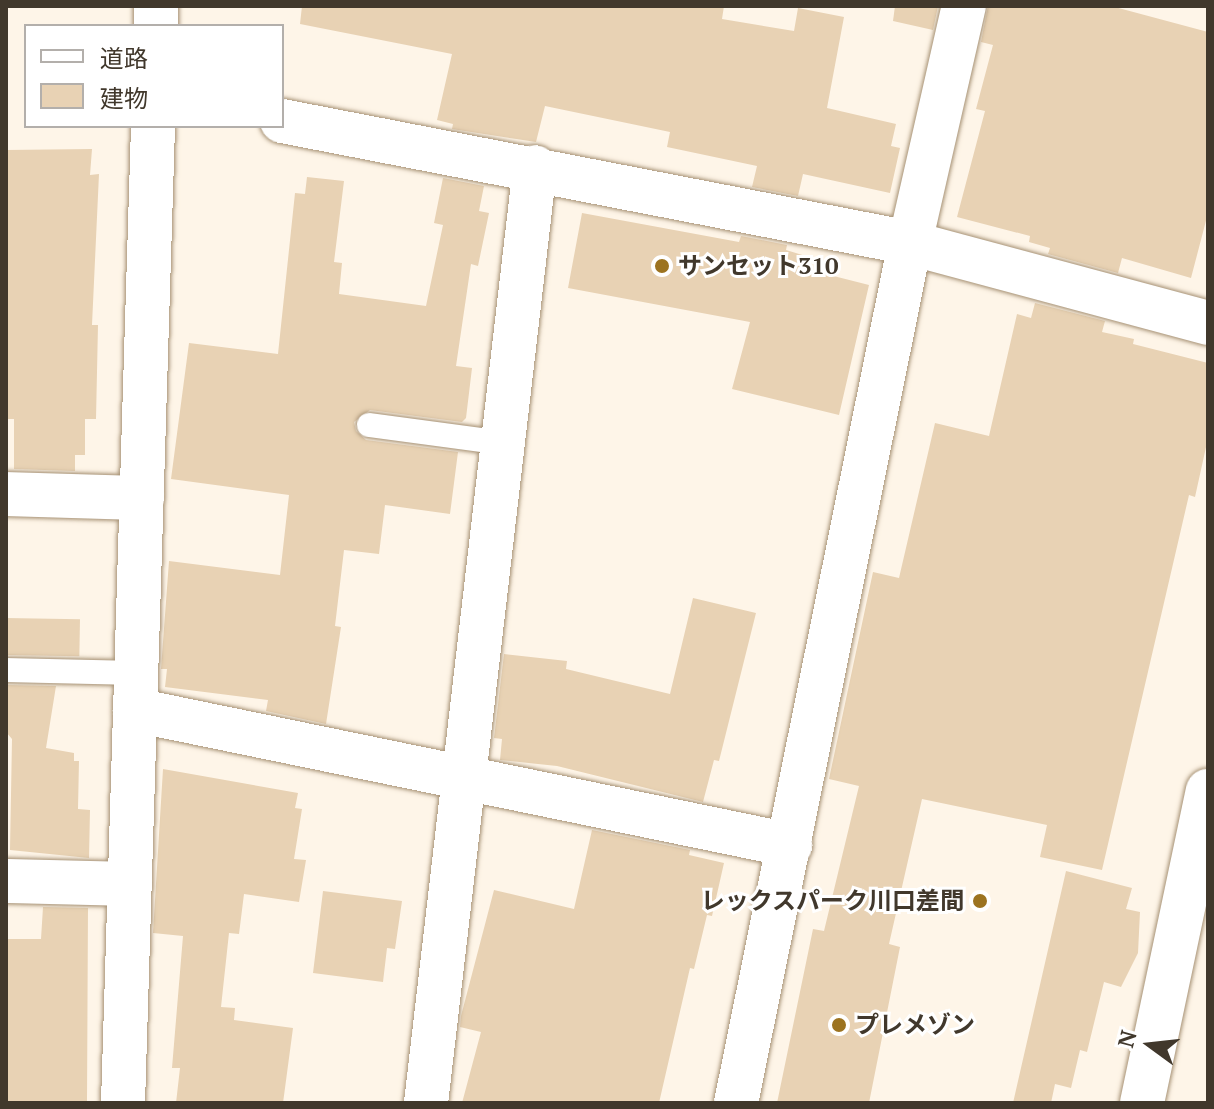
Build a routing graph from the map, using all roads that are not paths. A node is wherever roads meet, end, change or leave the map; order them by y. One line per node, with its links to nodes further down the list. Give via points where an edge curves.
1 (964, 6): 5 (street)
2 (284, 121): 4 (street)
3 (153, 128): 10 (street)
4 (535, 167): 5 (street); 8 (street)
5 (910, 243): 6 (street); 15 (street)
6 (1208, 323)
7 (369, 425): 8 (lane)
8 (504, 443): 13 (street)
9 (6, 494): 10 (street)
10 (142, 498): 12 (street)
11 (6, 670): 12 (lane)
12 (136, 692): 13 (street); 17 (street)
13 (465, 776): 15 (street); 19 (street)
14 (1208, 791): 21 (street)
15 (790, 845): 20 (street)
16 (6, 881): 17 (street)
17 (130, 884): 18 (street)
18 (123, 1103)
19 (426, 1103)
20 (736, 1103)
21 (1142, 1103)

